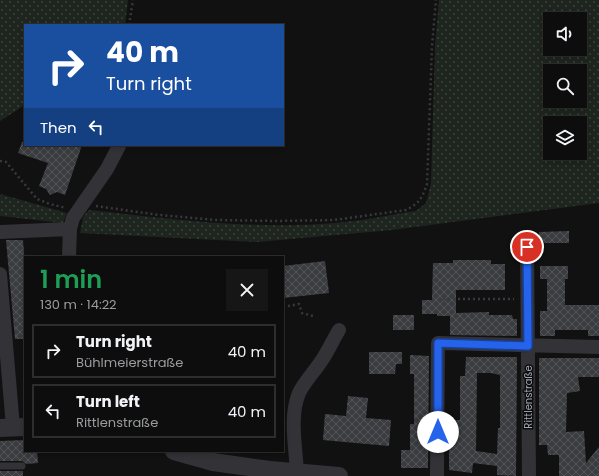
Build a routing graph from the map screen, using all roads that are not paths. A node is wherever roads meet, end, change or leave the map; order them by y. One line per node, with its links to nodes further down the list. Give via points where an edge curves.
1 (119, 146): 2 (street, via 107,169 73,218)
2 (70, 229): 3 (street); 5 (street)
3 (0, 232)
4 (527, 247): 8 (street, Rittlenstraße)
5 (69, 256)
6 (0, 274): 10 (street)
7 (339, 330): 15 (street, via 323,359 299,393 294,419)
8 (528, 346): 9 (street); 17 (street, via 438,343); 18 (street, Rittlenstraße)
9 (599, 347)
10 (13, 427)
11 (178, 452): 14 (street, via 213,462)
12 (0, 466): 13 (lane)
13 (22, 466)
14 (233, 471): 15 (street)
15 (297, 473): 16 (street)
16 (339, 476)
17 (437, 476)
18 (528, 476)

